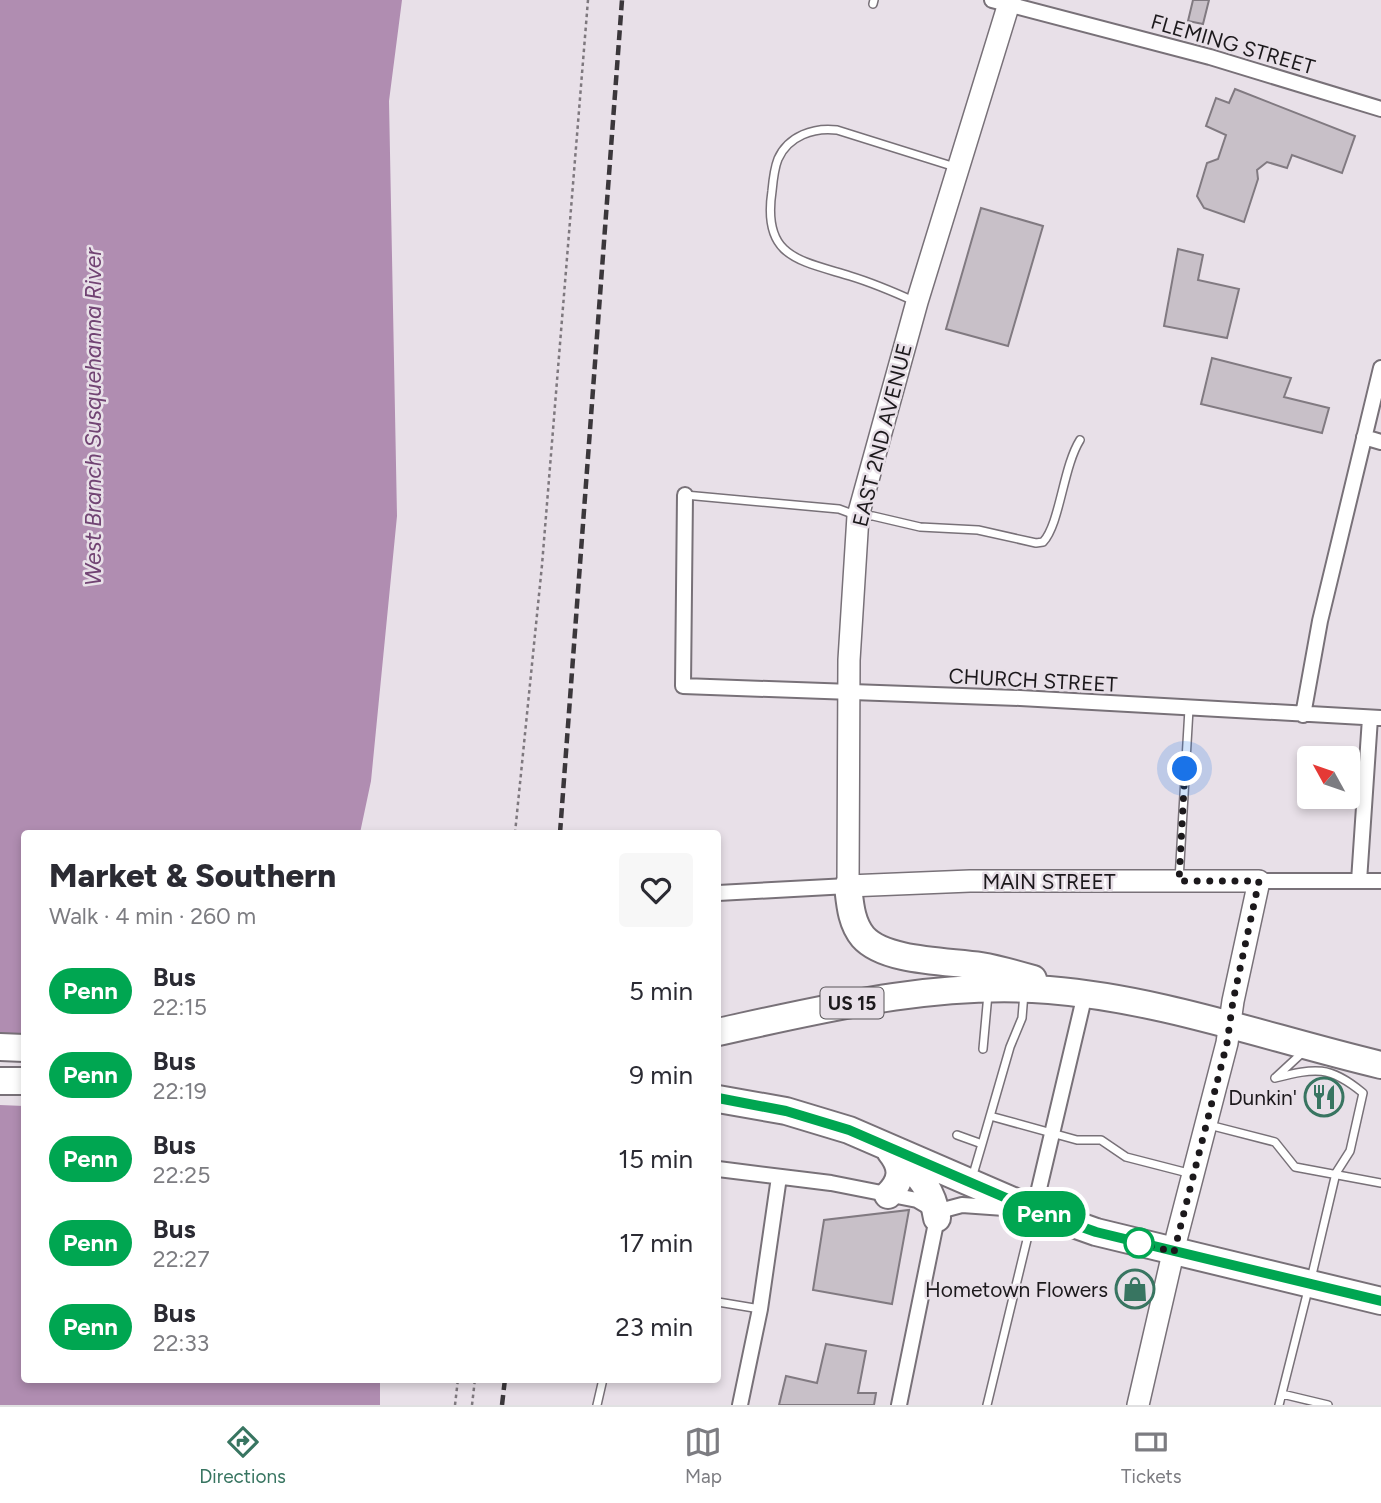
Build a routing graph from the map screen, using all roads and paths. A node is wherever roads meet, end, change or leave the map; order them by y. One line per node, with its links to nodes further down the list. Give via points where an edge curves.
1 (588, 0): 16 (path)
2 (1003, 2): 3 (street, FLEMING STREET); 4 (street, EAST 2ND AVENUE)
3 (1381, 109)
4 (959, 168): 5 (street, EAST 2ND AVENUE); 5 (lane, via 827,129 801,135 778,160 768,216 788,254)
5 (917, 302): 11 (street, EAST 2ND AVENUE)
6 (1381, 368): 7 (street)
7 (1364, 438): 9 (street); 14 (street, via 1320,621)
8 (1080, 440): 11 (lane, via 1043,542)
9 (1381, 442)
10 (685, 495): 11 (lane, via 839,509); 12 (street, CHURCH STREET, via 683,686)
11 (858, 516): 12 (street, EAST 2ND AVENUE)
12 (849, 693): 13 (street, CHURCH STREET); 21 (street, EAST 2ND AVENUE)
13 (1189, 709): 14 (street, CHURCH STREET); 17 (lane)
14 (1303, 715): 15 (street, CHURCH STREET)
15 (1375, 718): 19 (street)
16 (515, 830)
17 (1179, 881): 18 (street, MAIN STREET); 21 (street, MAIN STREET)
18 (1259, 881): 19 (street, MAIN STREET); 26 (street)
19 (1359, 881): 20 (street, MAIN STREET)
20 (1381, 881)
21 (848, 886): 22 (street, MAIN STREET); 25 (highway, via 855,923 877,948 1000,970)
22 (721, 893)
23 (988, 989): 24 (highway, US 15); 27 (highway, US 15, via 863,1000); 31 (lane)
24 (1025, 989): 25 (highway, US 15); 36 (lane, via 1022,1018)
25 (1085, 995): 26 (highway, US 15); 38 (street)
26 (1228, 1026): 28 (highway, US 15); 37 (street)
27 (721, 1031)
28 (1308, 1047): 32 (highway, US 15); 43 (lane, via 1275,1078 1310,1069 1342,1076 1363,1093 1350,1151)
29 (0, 1048): 30 (highway)
30 (21, 1048)
31 (983, 1049)
32 (1381, 1065)
33 (0, 1080): 34 (highway)
34 (21, 1081)
35 (721, 1099): 40 (highway, via 818,1120)
36 (990, 1116): 38 (lane); 41 (lane)
37 (1206, 1124): 43 (lane, via 1275,1142 1295,1167); 44 (street)
38 (1053, 1133): 44 (lane, via 1101,1140 1126,1157); 49 (street)
39 (957, 1135): 41 (lane)
40 (884, 1144): 46 (highway); 48 (highway, via 900,1174); 50 (highway, via 921,1177)
41 (982, 1144): 46 (lane)
42 (721, 1169): 45 (street)
43 (1336, 1173): 47 (lane); 52 (lane)
44 (1193, 1174): 51 (street)
45 (779, 1177): 48 (street); 55 (street)
46 (971, 1182): 49 (highway)
47 (1381, 1183)
48 (888, 1195): 50 (street, via 924,1203)
49 (1034, 1210): 50 (street, via 961,1205); 51 (highway); 65 (lane)
50 (937, 1218): 64 (street)
51 (1174, 1252): 52 (highway); 66 (street)
52 (1310, 1284): 53 (highway); 59 (lane)
53 (1381, 1301)
54 (721, 1302): 55 (lane)
55 (760, 1309): 63 (street)
56 (458, 1383): 60 (path)
57 (475, 1383): 61 (path)
58 (602, 1383): 62 (lane)
59 (1282, 1394): 67 (lane); 68 (lane)
60 (455, 1405)
61 (472, 1405)
62 (597, 1405)
63 (740, 1405)
64 (899, 1405)
65 (987, 1405)
66 (1138, 1405)
67 (1279, 1405)
68 (1328, 1405)

